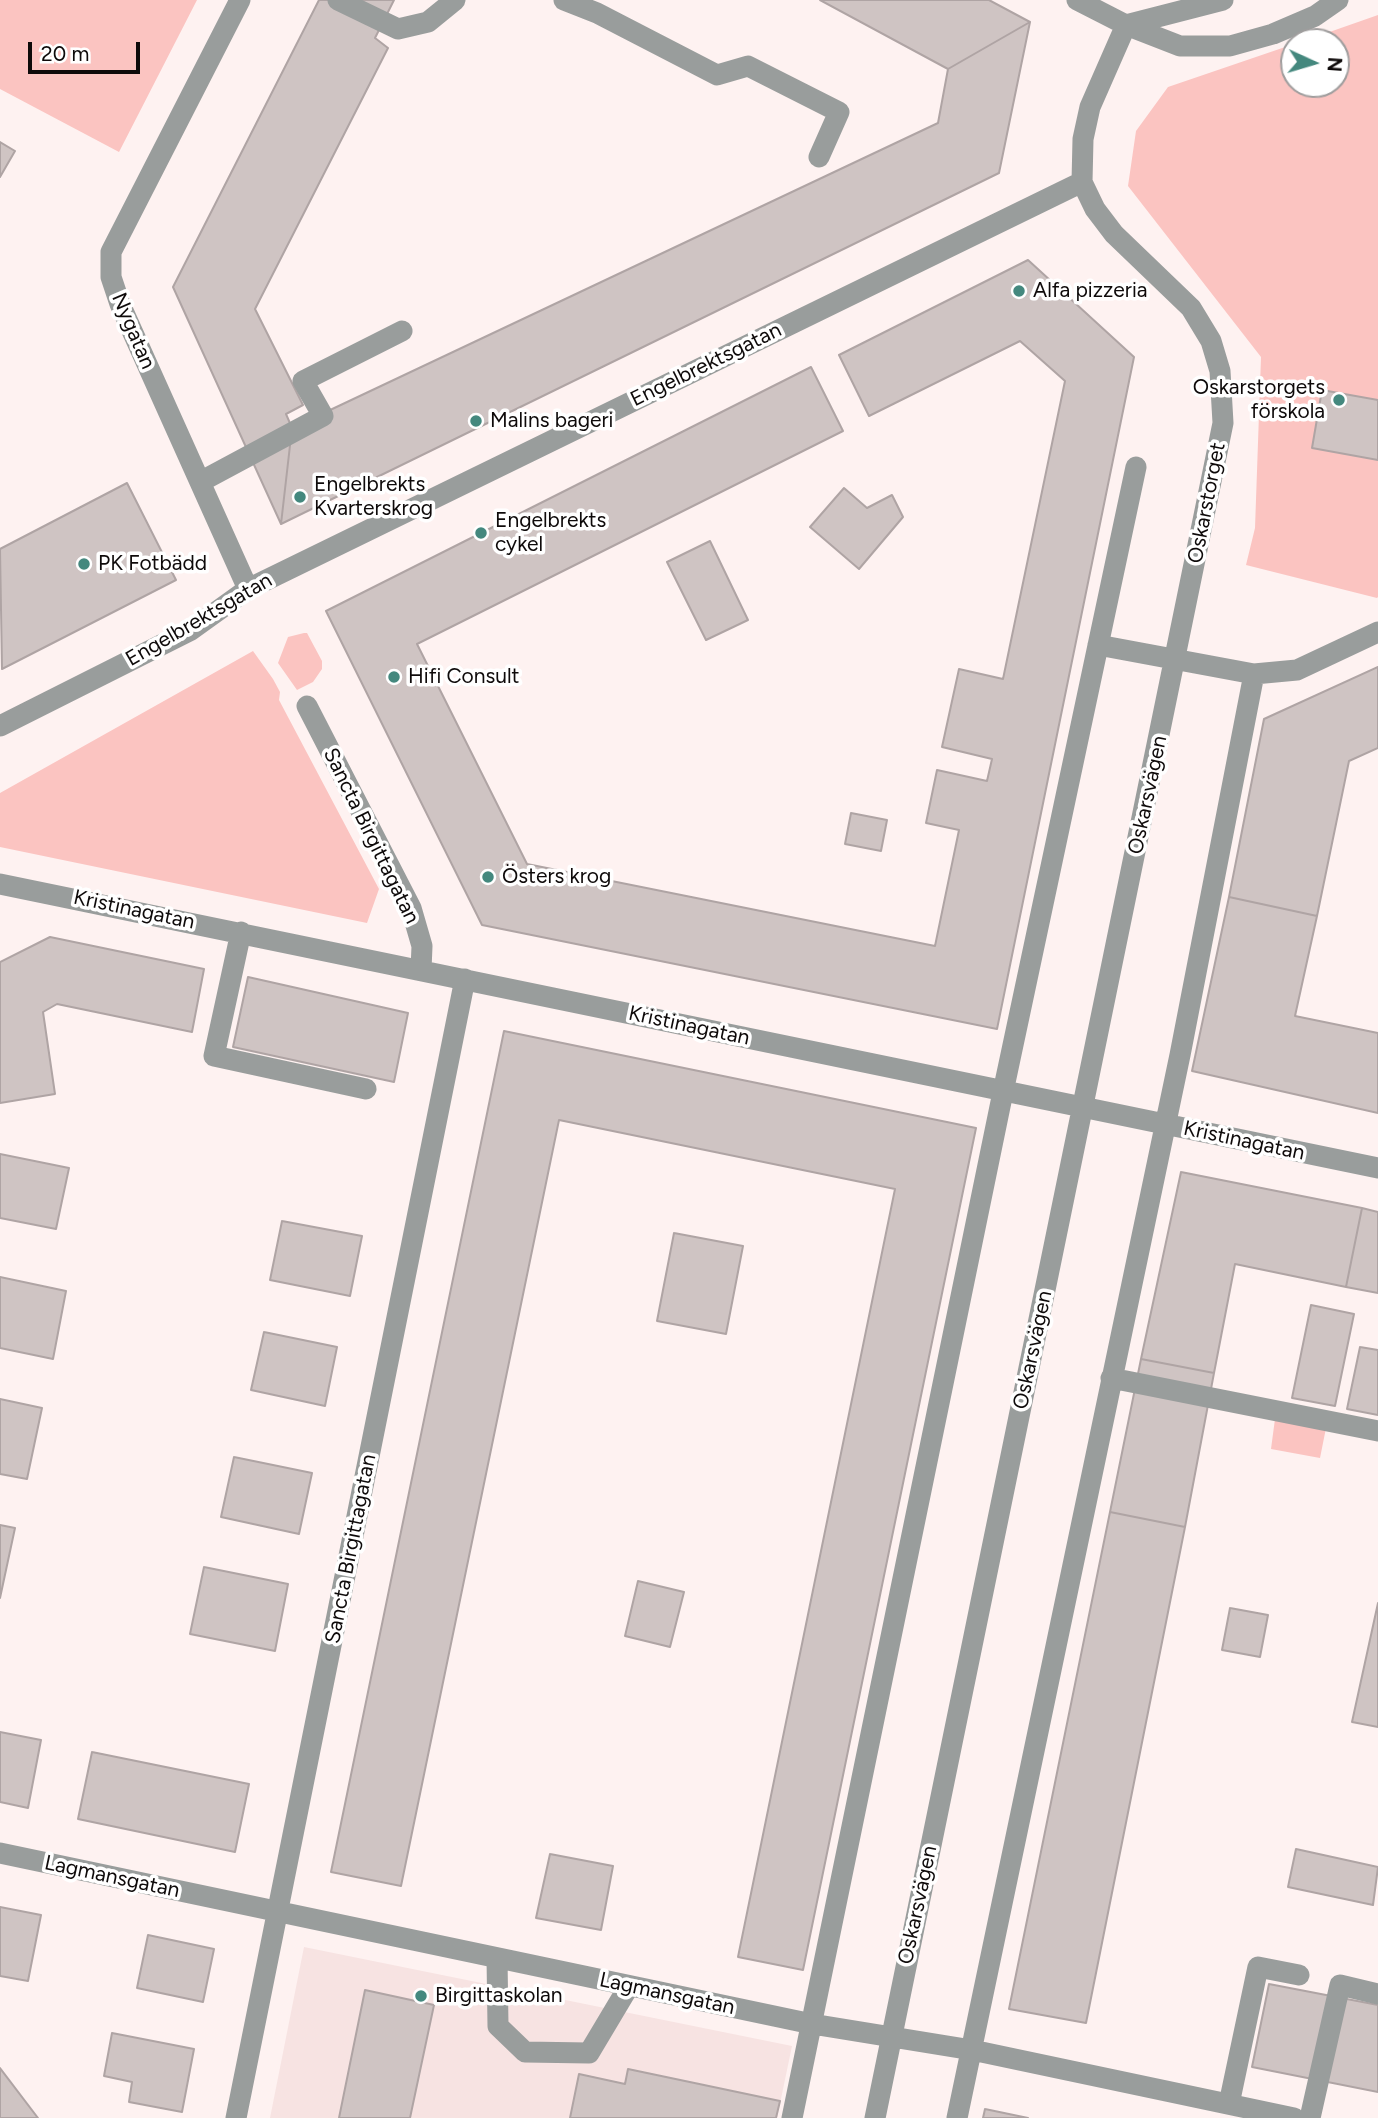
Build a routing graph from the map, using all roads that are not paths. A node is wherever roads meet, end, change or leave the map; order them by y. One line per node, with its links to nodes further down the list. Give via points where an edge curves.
1 (240, 0): 13 (street, Nygatan, via 111,252 111,277 120,304)
2 (338, 0): 3 (street, via 398,29 428,22)
3 (455, 0)
4 (564, 0): 9 (street, via 716,75 748,66 839,112)
5 (1077, 0): 8 (street)
6 (1223, 0): 8 (street)
7 (1338, 0): 8 (street, via 1315,16 1273,34 1230,46 1180,46)
8 (1126, 25): 10 (street, via 1090,107 1083,139)
9 (819, 157)
10 (1082, 182): 14 (street, Engelbrektsgatan); 17 (street, Oskarstorget, via 1114,234 1191,308 1211,341 1220,371 1223,423)
11 (402, 331): 13 (street, via 303,382 323,416)
12 (1136, 467): 16 (street)
13 (200, 482): 14 (street, Nygatan)
14 (248, 589): 20 (street, Engelbrektsgatan, via 191,630)
15 (1378, 632): 18 (street, via 1297,670)
16 (1098, 645): 17 (street); 26 (street)
17 (1175, 660): 18 (street); 27 (street, Oskarsvägen)
18 (1254, 674): 28 (street)
19 (307, 706): 23 (street, Sancta Birgittagatan, via 411,908 422,946)
20 (0, 726)
21 (0, 884): 22 (street, Kristinagatan)
22 (241, 932): 23 (street, Kristinagatan); 25 (street, via 214,1056)
23 (421, 970): 24 (street, Kristinagatan)
24 (466, 979): 26 (street, Kristinagatan); 33 (street, Sancta Birgittagatan)
25 (366, 1089)
26 (1003, 1091): 27 (street, Kristinagatan); 38 (street)
27 (1083, 1108): 28 (street, Kristinagatan); 39 (street, Oskarsvägen)
28 (1164, 1124): 29 (street, Kristinagatan); 30 (street)
29 (1377, 1165)
30 (1111, 1378): 31 (street); 40 (street)
31 (1378, 1431)
32 (0, 1853): 33 (street, Lagmansgatan)
33 (278, 1912): 34 (street, Lagmansgatan); 42 (street, Sancta Birgittagatan)
34 (497, 1958): 36 (street, Lagmansgatan); 36 (street, via 498,2026 525,2052 589,2053)
35 (1299, 1975): 41 (street, via 1258,1967)
36 (629, 1986): 38 (street, Lagmansgatan)
37 (1378, 1994): 47 (street, via 1340,1985)
38 (812, 2024): 39 (street, Lagmansgatan); 43 (street)
39 (891, 2037): 40 (street, Lagmansgatan); 44 (street, Oskarsvägen)
40 (971, 2050): 41 (street, Lagmansgatan); 45 (street)
41 (1229, 2104): 46 (street, Lagmansgatan)
42 (236, 2118)
43 (792, 2118)
44 (875, 2118)
45 (957, 2118)
46 (1294, 2118)
47 (1310, 2118)

